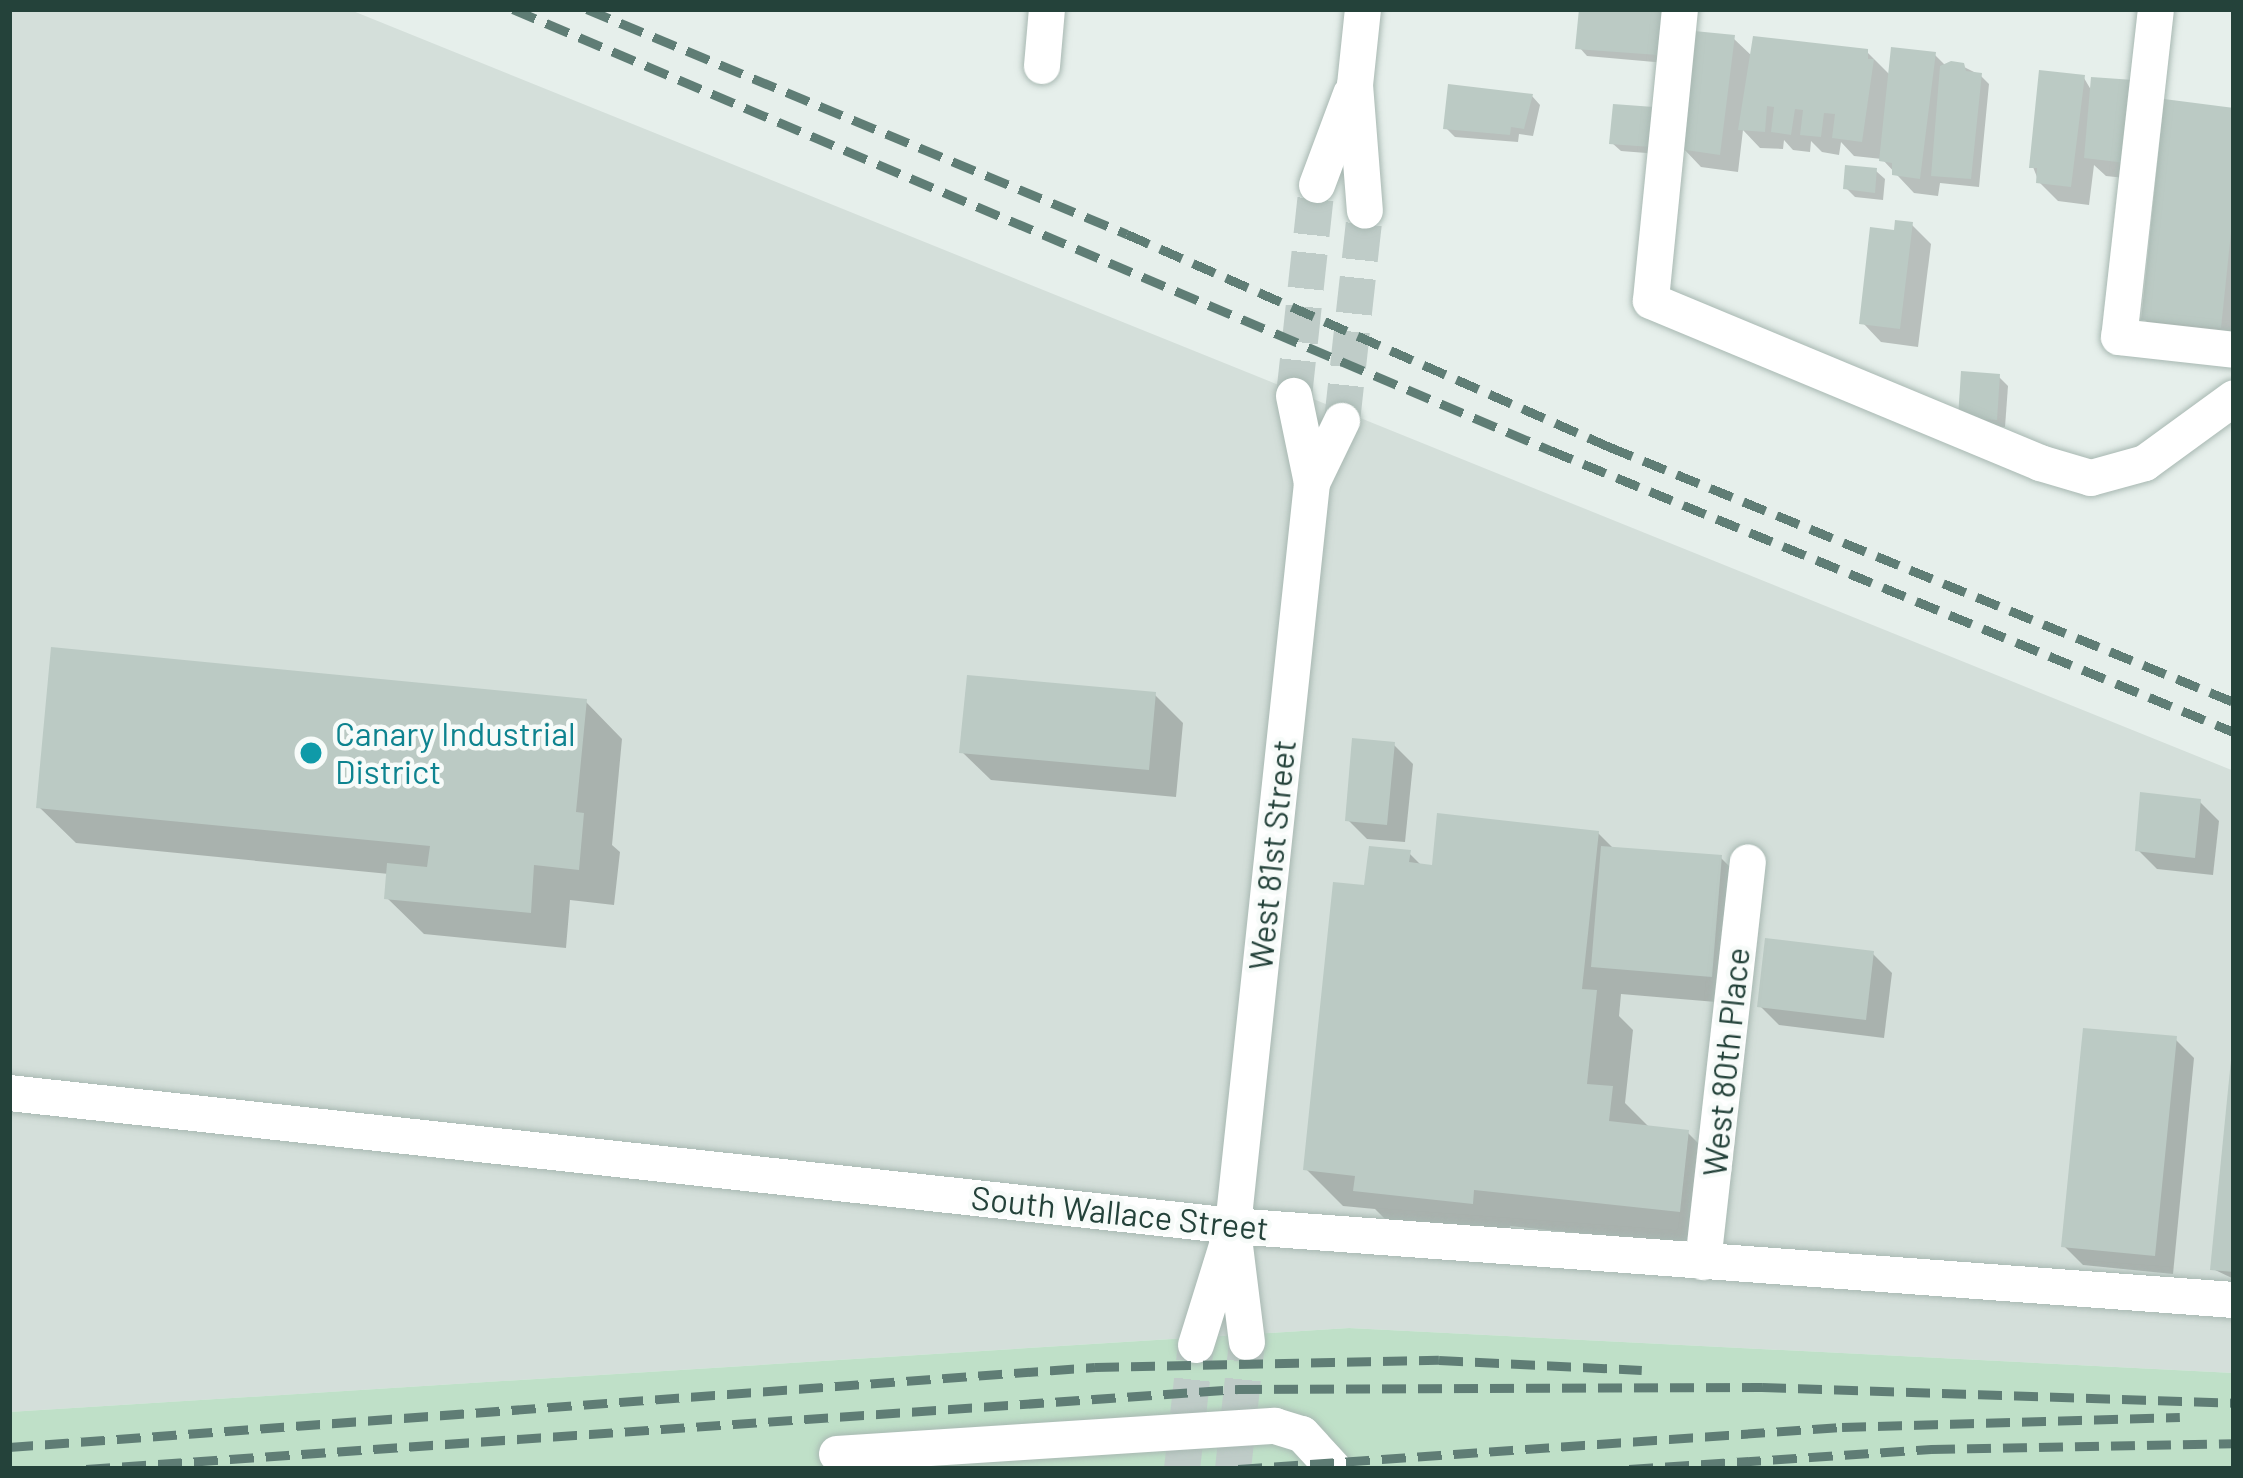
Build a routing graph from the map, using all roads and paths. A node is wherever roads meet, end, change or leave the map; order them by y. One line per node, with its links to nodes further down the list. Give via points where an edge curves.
1 (1047, 9): 5 (street)
2 (1363, 9): 6 (street)
3 (1680, 9): 11 (street, via 1651,301 2091,478 2145,464)
4 (2156, 9): 9 (street, via 2119,337)
5 (1042, 66)
6 (1355, 85): 7 (street); 8 (street)
7 (1317, 185)
8 (1365, 211)
9 (2234, 350)
10 (1294, 396): 13 (street, West 81st Street)
11 (2234, 398)
12 (1342, 421): 13 (street, West 81st Street)
13 (1312, 483): 16 (street, West 81st Street)
14 (1748, 862): 17 (street, West 80th Place)
15 (9, 1093): 16 (street, South Wallace Street)
16 (1233, 1226): 17 (street, South Wallace Street); 19 (street, West 81st Street); 20 (street, West 81st Street)
17 (1703, 1262): 18 (street, South Wallace Street)
18 (2234, 1300)
19 (1247, 1342)
20 (1196, 1345)
21 (836, 1454): 22 (street, via 1275,1426 1302,1434)
22 (1334, 1469)

